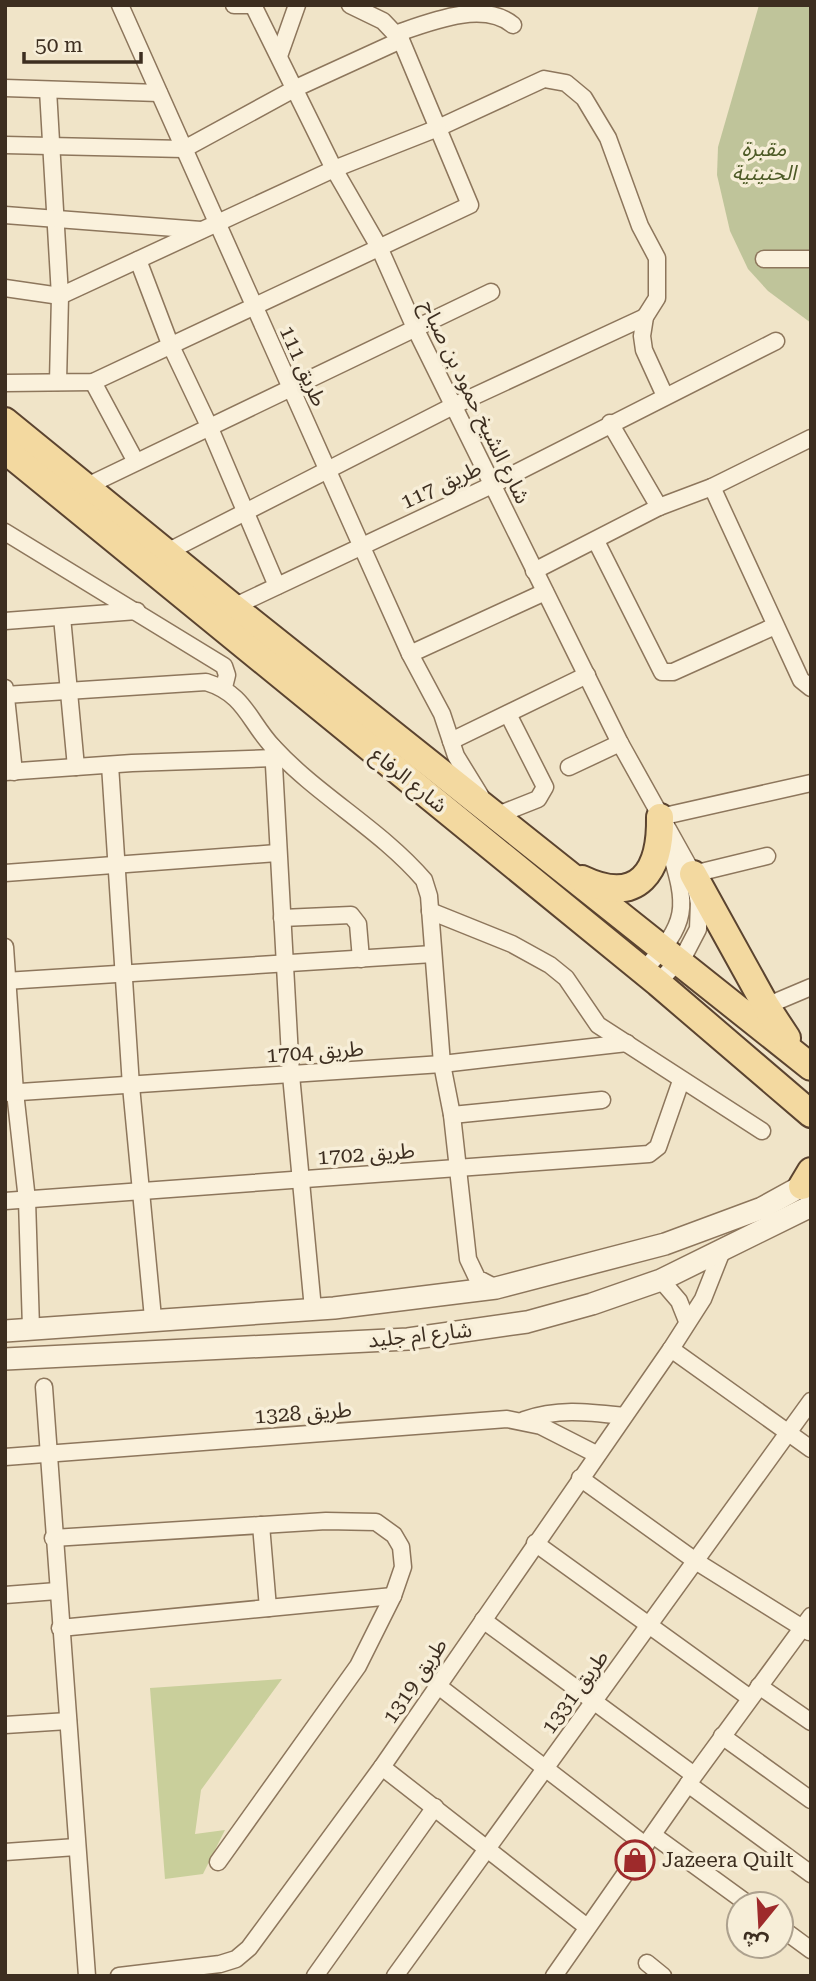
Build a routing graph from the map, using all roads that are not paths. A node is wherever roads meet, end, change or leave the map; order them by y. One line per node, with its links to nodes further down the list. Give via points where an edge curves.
1 (120, 5): 12 (street, طريق 111)
2 (234, 5): 3 (street)
3 (253, 5): 8 (street, شارع الشيخ حمود بن صباح)
4 (297, 5): 8 (street)
5 (350, 5): 7 (street, via 383,21)
6 (513, 25): 7 (street, via 504,15 468,9)
7 (398, 37): 10 (street); 13 (street)
8 (279, 56): 10 (street, شارع الشيخ حمود بن صباح)
9 (5, 88): 11 (street)
10 (296, 88): 16 (street); 17 (street, شارع الشيخ حمود بن صباح)
11 (48, 90): 12 (street); 15 (street)
12 (159, 93): 16 (street, طريق 111)
13 (438, 128): 17 (street); 21 (street, via 470,205); 29 (street, via 544,79 576,89 608,138 640,226 657,258 657,298)
14 (5, 145): 15 (street)
15 (51, 145): 16 (street); 19 (street)
16 (184, 149): 20 (street, طريق 111)
17 (334, 169): 20 (street); 21 (street, شارع الشيخ حمود بن صباح)
18 (5, 215): 19 (street)
19 (55, 218): 20 (street); 27 (street)
20 (210, 227): 24 (street); 28 (street, طريق 111)
21 (379, 247): 28 (street); 30 (street, شارع الشيخ حمود بن صباح)
22 (764, 259): 23 (street)
23 (811, 259)
24 (138, 260): 27 (street); 32 (street)
25 (5, 288): 27 (street)
26 (491, 292): 30 (street)
27 (61, 296): 33 (street)
28 (254, 306): 32 (street); 36 (street, طريق 111)
29 (645, 317): 37 (street, via 644,350); 38 (street)
30 (415, 328): 36 (street); 38 (street, شارع الشيخ حمود بن صباح)
31 (776, 341): 37 (street, طريق 117)
32 (170, 344): 34 (street); 41 (street)
33 (58, 382): 34 (street); 35 (street)
34 (93, 382): 44 (street)
35 (5, 383)
36 (290, 387): 41 (street); 45 (street, طريق 111)
37 (665, 396): 40 (street, طريق 117)
38 (453, 405): 45 (street); 46 (street, شارع الشيخ حمود بن صباح)
39 (5, 421): 47 (main road, شارع الرفاع)
40 (610, 423): 46 (street, طريق 117); 49 (street)
41 (209, 426): 44 (street); 50 (street)
42 (811, 438): 48 (street)
43 (5, 450): 94 (main road, شارع الرفاع)
44 (136, 462): 47 (street)
45 (327, 469): 50 (street); 53 (street, طريق 111)
46 (492, 485): 53 (street, طريق 117); 55 (street, شارع الشيخ حمود بن صباح)
47 (85, 487): 54 (main road, شارع الرفاع)
48 (712, 487): 49 (street); 62 (street)
49 (659, 507): 52 (street)
50 (243, 512): 54 (street); 56 (street)
51 (5, 532): 59 (street)
52 (596, 541): 55 (street); 62 (street, via 663,672 673,672)
53 (361, 545): 56 (street, طريق 117); 63 (street, طريق 111)
54 (167, 552): 58 (main road, شارع الرفاع)
55 (534, 571): 57 (street, شارع الشيخ حمود بن صباح)
56 (277, 586): 58 (street, طريق 117)
57 (545, 592): 63 (street); 64 (street, شارع الشيخ حمود بن صباح)
58 (233, 607): 78 (main road, شارع الرفاع)
59 (137, 611): 60 (street); 65 (street, via 224,666)
60 (62, 617): 61 (street); 67 (street)
61 (5, 621)
62 (775, 626): 66 (street, via 802,680)
63 (410, 654): 70 (street, طريق 111)
64 (587, 676): 69 (street); 71 (street, شارع الشيخ حمود بن صباح)
65 (224, 687): 67 (street, via 206,682); 72 (street, via 240,701)
66 (811, 688)
67 (68, 689): 68 (street); 74 (street)
68 (6, 693): 76 (street)
69 (508, 714): 70 (street); 78 (street, via 545,787 538,799)
70 (451, 741): 78 (street, طريق 111)
71 (620, 743): 75 (street); 79 (street, شارع الشيخ حمود بن صباح)
72 (274, 753): 73 (street); 80 (street); 86 (street, via 418,873 428,887)
73 (110, 765): 74 (street); 82 (street)
74 (76, 767): 76 (street)
75 (569, 767)
76 (9, 772)
77 (811, 783): 79 (street)
78 (493, 814): 83 (main road, شارع الرفاع)
79 (660, 817): 83 (main road, via 659,853 638,882 602,888); 85 (street, شارع الشيخ حمود بن صباح); 90 (street, شارع الشيخ حمود بن صباح, via 683,897)
80 (277, 853): 82 (street); 87 (street)
81 (767, 856): 85 (street)
82 (116, 864): 84 (street); 93 (street)
83 (561, 869): 90 (main road, شارع الرفاع)
84 (5, 873)
85 (693, 874): 90 (street, شارع الشيخ حمود بن صباح, via 698,929 687,952); 97 (main road)
86 (430, 911): 89 (street); 98 (street, via 512,944 550,965 566,978 598,1025)
87 (282, 918): 91 (street, via 351,915 358,924); 92 (street)
88 (5, 947): 95 (street)
89 (433, 954): 91 (street); 100 (street)
90 (670, 955): 94 (street, شارع الشيخ حمود بن صباح); 99 (main road, شارع الرفاع)
91 (360, 959): 92 (street)
92 (285, 963): 93 (street); 101 (street)
93 (123, 973): 95 (street); 103 (street)
94 (651, 977): 106 (main road, شارع الرفاع)
95 (6, 981): 104 (street)
96 (811, 987): 97 (street)
97 (766, 1006): 99 (main road)
98 (627, 1043): 100 (street, طريق 1704); 102 (street)
99 (806, 1063)
100 (442, 1064): 101 (street, طريق 1704); 107 (street)
101 (291, 1075): 103 (street, طريق 1704); 110 (street)
102 (681, 1081): 108 (street); 109 (street, طريق 1702, via 660,1143 649,1154)
103 (131, 1086): 104 (street, طريق 1704); 112 (street)
104 (10, 1093): 113 (street)
105 (602, 1100): 107 (street)
106 (805, 1111)
107 (452, 1115): 109 (street)
108 (762, 1131)
109 (456, 1168): 110 (street, طريق 1702); 117 (street, via 471,1269 477,1278)
110 (301, 1179): 112 (street, طريق 1702); 118 (street)
111 (809, 1186): 115 (street, شارع ام جليد); 117 (street, شارع ام جليد, via 665,1244)
112 (142, 1190): 113 (street, طريق 1702); 119 (street)
113 (27, 1200): 114 (street, طريق 1702); 121 (street)
114 (5, 1202)
115 (722, 1251): 116 (street, شارع ام جليد); 120 (street, طريق 1319, via 710,1283)
116 (661, 1280): 120 (street, via 679,1301); 124 (street, شارع ام جليد, via 527,1322 408,1339)
117 (496, 1288): 118 (street, شارع ام جليد)
118 (313, 1309): 119 (street, شارع ام جليد)
119 (153, 1318): 121 (street, شارع ام جليد)
120 (687, 1321): 123 (street, طريق 1319)
121 (31, 1328): 122 (street, شارع ام جليد)
122 (5, 1331)
123 (671, 1349): 127 (street, طريق 1319); 129 (street)
124 (5, 1359)
125 (44, 1387): 131 (street)
126 (811, 1401): 129 (street, طريق 1331)
127 (624, 1416): 128 (street, via 571,1411 547,1412); 132 (street, طريق 1319)
128 (524, 1420): 131 (street, طريق 1328); 132 (street, طريق 1328)
129 (787, 1432): 130 (street); 138 (street, طريق 1331)
130 (811, 1448)
131 (47, 1454): 133 (street, طريق 1328); 136 (street)
132 (596, 1454): 134 (street, طريق 1319)
133 (5, 1457)
134 (580, 1478): 137 (street, طريق 1319); 138 (street)
135 (261, 1525): 136 (street); 141 (street, via 376,1522 394,1535 401,1547 403,1567); 142 (street)
136 (53, 1538): 139 (street)
137 (535, 1543): 143 (street, طريق 1319); 145 (street)
138 (697, 1562): 144 (street); 145 (street, طريق 1331)
139 (57, 1591): 140 (street); 146 (street)
140 (5, 1595)
141 (393, 1596): 142 (street); 163 (street, via 358,1666)
142 (268, 1608): 146 (street)
143 (483, 1619): 147 (street, طريق 1319); 149 (street)
144 (808, 1625): 148 (street)
145 (650, 1626): 148 (street); 149 (street, طريق 1331)
146 (61, 1628): 150 (street)
147 (437, 1685): 154 (street, طريق 1319); 155 (street)
148 (755, 1692): 151 (street); 153 (street)
149 (596, 1701): 155 (street, طريق 1331); 156 (street)
150 (68, 1721): 152 (street); 160 (street)
151 (811, 1722)
152 (5, 1725)
153 (722, 1736): 156 (street); 157 (street)
154 (382, 1767): 158 (street); 171 (street, طريق 1319, via 243,1954 220,1964)
155 (546, 1767): 159 (street); 161 (street, طريق 1331)
156 (691, 1779): 159 (street); 164 (street)
157 (811, 1800)
158 (435, 1807): 161 (street); 172 (street)
159 (649, 1840): 165 (street); 166 (street)
160 (76, 1847): 162 (street); 170 (street)
161 (486, 1848): 166 (street); 173 (street, طريق 1331)
162 (5, 1852)
163 (218, 1862)
164 (811, 1874)
165 (726, 1890)
166 (587, 1927): 174 (street)
167 (795, 1938): 168 (street)
168 (811, 1950)
169 (647, 1964): 175 (street)
170 (88, 1976)
171 (118, 1976)
172 (315, 1976)
173 (395, 1976)
174 (554, 1976)
175 (663, 1976)

